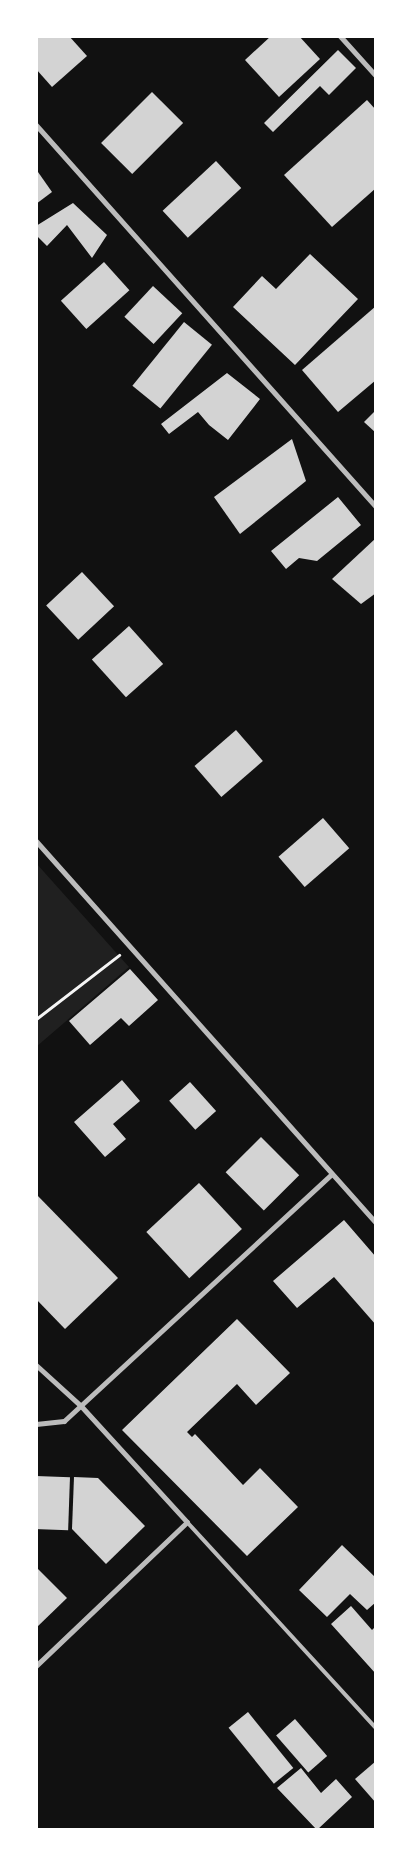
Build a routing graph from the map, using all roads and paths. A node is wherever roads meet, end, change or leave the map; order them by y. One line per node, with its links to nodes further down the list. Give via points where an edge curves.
1 (340, 36): 2 (street)
2 (376, 76)
3 (36, 125): 4 (street)
4 (376, 507)
5 (36, 841): 6 (street)
6 (130, 946): 7 (path); 8 (street)
7 (36, 1019)
8 (332, 1174): 9 (street); 11 (street)
9 (376, 1223)
10 (36, 1366): 11 (street)
11 (81, 1406): 12 (street, via 64,1421); 13 (street)
12 (36, 1424)
13 (187, 1522): 14 (street); 15 (lane)
14 (36, 1666)
15 (376, 1728)

